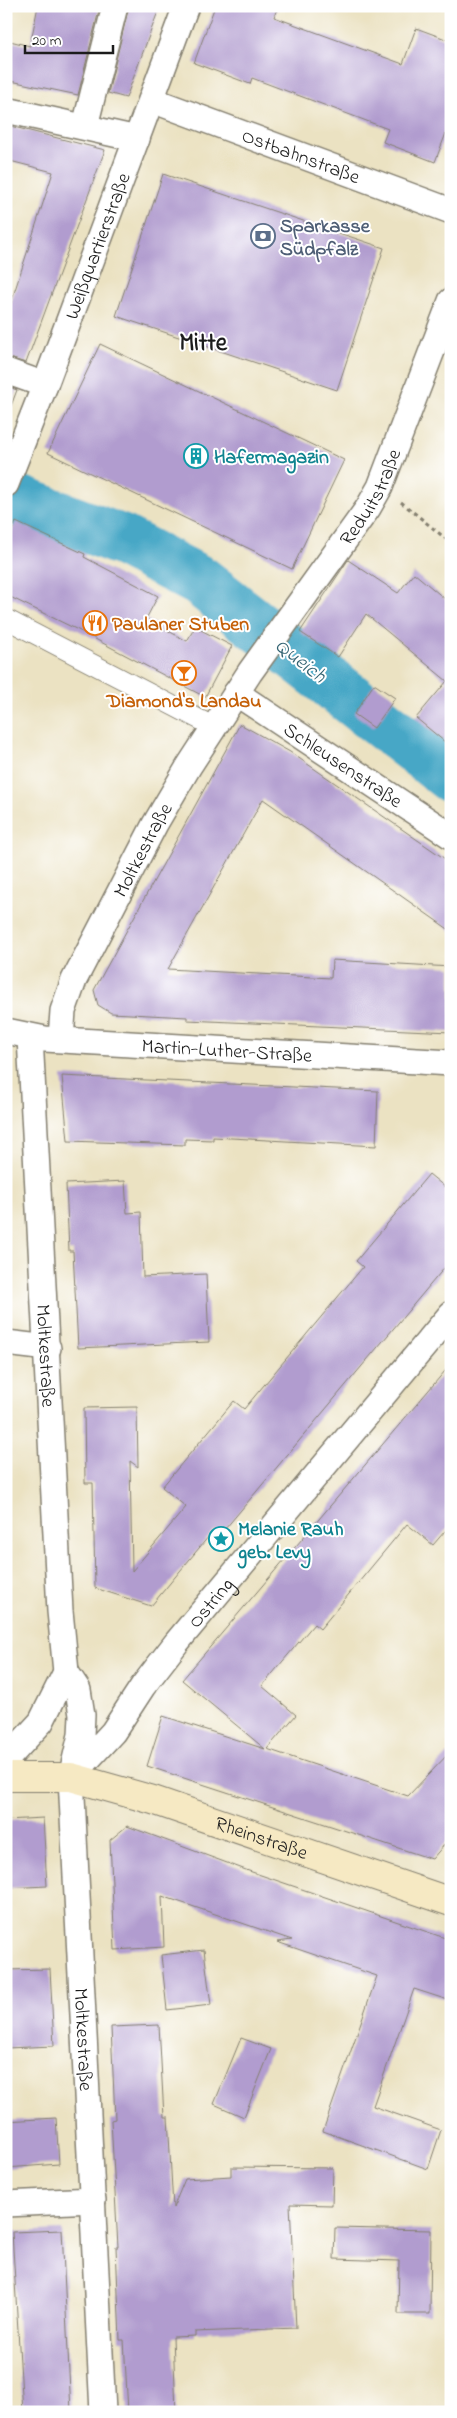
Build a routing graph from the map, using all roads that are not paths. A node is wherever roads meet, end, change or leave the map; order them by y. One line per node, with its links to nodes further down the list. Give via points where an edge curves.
1 (115, 6): 5 (street)
2 (186, 6): 3 (street, Weißquartierstraße)
3 (152, 100): 6 (street, Weißquartierstraße); 7 (street, Ostbahnstraße)
4 (6, 110): 5 (street)
5 (85, 126): 6 (street)
6 (137, 139): 10 (street, Weißquartierstraße)
7 (451, 211)
8 (451, 301): 13 (street, Reduitstraße, via 380,487)
9 (6, 372): 10 (street)
10 (45, 385): 11 (street, Weißquartierstraße)
11 (6, 484)
12 (6, 620): 15 (street)
13 (250, 672): 14 (street, Moltkestraße)
14 (236, 693): 15 (street, Moltkestraße); 16 (street, Schleusenstraße)
15 (214, 726): 19 (street, Moltkestraße, via 155,824 74,980 62,1011)
16 (451, 836)
17 (6, 1030): 18 (street, Martin-Luther-Straße)
18 (30, 1037): 19 (street, Martin-Luther-Straße); 23 (street, Moltkestraße)
19 (61, 1039): 20 (street, Martin-Luther-Straße)
20 (451, 1063)
21 (451, 1314): 27 (street, Ostring, via 177,1642 113,1732)
22 (6, 1343): 23 (street)
23 (48, 1348): 24 (street, Moltkestraße, via 60,1610)
24 (66, 1672): 25 (street, via 41,1722); 27 (street, Moltkestraße, via 78,1690 82,1715 81,1735)
25 (6, 1760)
26 (6, 1776): 27 (main road, Rheinstraße)
27 (71, 1777): 28 (main road, Rheinstraße, via 169,1805); 29 (street, Moltkestraße)
28 (451, 1902)
29 (93, 2200): 30 (street); 31 (street, Moltkestraße)
30 (6, 2204)
31 (103, 2412)

